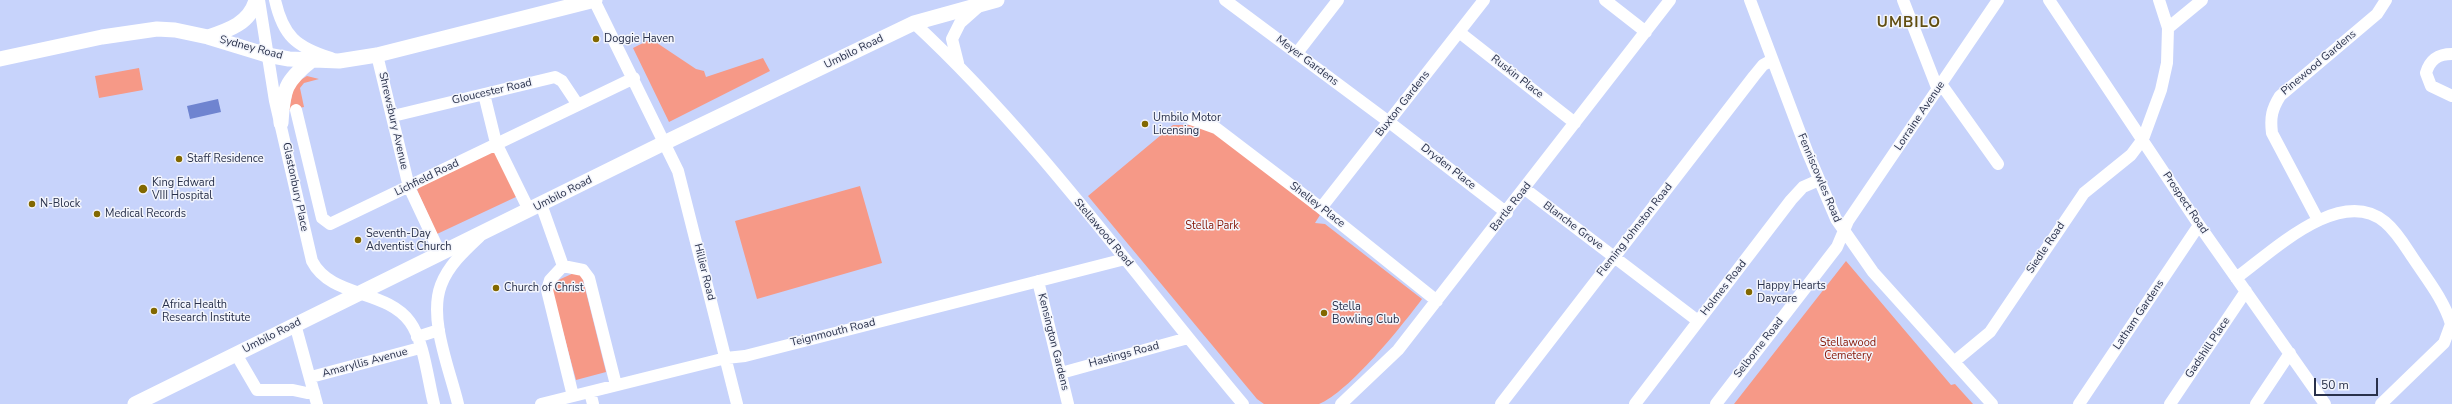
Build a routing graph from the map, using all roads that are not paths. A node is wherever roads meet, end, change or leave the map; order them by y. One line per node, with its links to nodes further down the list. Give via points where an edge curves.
1 (257, 0): 22 (main road, via 243,21); 25 (street, Glastonbury Place)
2 (275, 0): 30 (street, via 279,17 291,38 313,52)
3 (594, 0): 26 (main road, Sydney Road); 32 (street, Hillier Road)
4 (997, 0): 17 (main road, Umbilo Road)
5 (1225, 0): 23 (street, Meyer Gardens)
6 (1338, 0): 23 (street)
7 (1484, 0): 20 (street, Buxton Gardens)
8 (1605, 0): 21 (street)
9 (1670, 0): 21 (street, Bartle Road)
10 (1750, 0): 29 (street, Fenniscowles Road)
11 (1903, 0): 33 (street)
12 (1998, 0): 33 (street, Lorraine Avenue)
13 (2159, 0): 19 (street, Siedle Road)
14 (2202, 0): 19 (street)
15 (2386, 0): 53 (street, Pinewood Gardens, via 2377,14 2280,96 2273,108 2270,119 2272,133)
16 (2052, 2): 43 (street, Prospect Road)
17 (982, 3): 18 (main road, Umbilo Road); 31 (street, Stellawood Road, via 960,23 954,34 953,48)
18 (914, 23): 31 (street, Stellawood Road); 44 (main road, Umbilo Road)
19 (2168, 28): 43 (street, Siedle Road, via 2167,63 2161,90)
20 (1459, 32): 40 (street, Buxton Gardens); 42 (street, Ruskin Place)
21 (1646, 32): 42 (street, Bartle Road)
22 (208, 37): 25 (main road, Sydney Road); 27 (main road, Sydney Road, via 175,30 140,31)
23 (1297, 53): 40 (street, Meyer Gardens)
24 (2452, 54): 35 (street, via 2432,59 2426,72 2430,86)
25 (267, 55): 28 (main road, Sydney Road); 41 (street, Glastonbury Place)
26 (377, 55): 30 (main road, Sydney Road); 38 (street, Shrewsbury Avenue)
27 (0, 59)
28 (312, 60): 30 (main road, Sydney Road); 41 (main road, via 294,75 286,87 282,97)
29 (1772, 60): 47 (street, Fenniscowles Road); 58 (street, Fleming Johnston Road, via 1763,65 1754,76)
30 (339, 61)
31 (959, 65): 59 (street, Stellawood Road)
32 (634, 78): 36 (street, Lichfield Road); 44 (street, Hillier Road)
33 (1940, 87): 46 (street); 56 (street, Lorraine Avenue, via 1848,221)
34 (484, 94): 36 (street, Gloucester Road, via 555,77 562,81); 38 (street, Gloucester Road); 45 (street)
35 (2452, 96)
36 (578, 105): 45 (street, Lichfield Road)
37 (296, 110): 48 (street, Lichfield Road, via 322,218 326,224)
38 (393, 116): 48 (street, Shrewsbury Avenue)
39 (1191, 119): 51 (street, Shelley Place, via 1216,128)
40 (1389, 122): 51 (street, Buxton Gardens); 52 (street, Dryden Place)
41 (281, 123): 64 (street, Glastonbury Place, via 312,261 324,277)
42 (1575, 123): 49 (street, Bartle Road)
43 (2143, 139): 54 (street, Prospect Road); 74 (street, Siedle Road, via 2131,155 2084,193 1990,332)
44 (664, 142): 50 (main road, Umbilo Road); 73 (street, Hillier Road, via 680,179)
45 (496, 143): 48 (street, Lichfield Road); 50 (street)
46 (1998, 164)
47 (1819, 180): 56 (street, Fenniscowles Road, via 1829,206); 66 (street, Holmes Road, via 1803,187 1795,196)
48 (409, 187): 57 (street, Shrewsbury Avenue)
49 (1525, 189): 52 (street, Bartle Road); 58 (street, Blanche Grove)
50 (535, 207): 55 (main road, Umbilo Road); 60 (street)
51 (1321, 208): 65 (street, Shelley Place)
52 (1506, 213): 65 (street, Bartle Road)
53 (2318, 220): 61 (street); 99 (street, via 2345,211 2361,211 2385,222 2400,239 2448,315 2451,324 2444,343)
54 (2199, 225): 61 (street, Prospect Road); 95 (street, Latham Gardens)
55 (484, 232): 57 (main road, Umbilo Road); 68 (street, via 460,256 441,286 436,307)
56 (1844, 232): 74 (street, Fenniscowles Road, via 1874,272); 93 (street, Selborne Road, via 1830,256)
57 (440, 252): 64 (main road, Umbilo Road)
58 (1614, 257): 66 (street, Blanche Grove); 91 (street, Fleming Johnston Road)
59 (1125, 259): 62 (street, Teignmouth Road); 69 (street, Stellawood Road)
60 (563, 266): 77 (street, via 583,270 589,278); 80 (street, via 550,280 546,290)
61 (2236, 278): 63 (street, Prospect Road)
62 (1038, 281): 73 (street, Teignmouth Road, via 745,356); 75 (street, Kensington Gardens)
63 (2246, 291): 72 (street, Prospect Road); 96 (street, Gadshill Place)
64 (359, 293): 67 (main road, Umbilo Road); 70 (street, Glastonbury Place, via 380,299 394,307 411,324)
65 (1437, 301): 90 (street, Bartle Road, via 1390,360)
66 (1698, 321): 92 (street, Holmes Road)
67 (295, 324): 71 (main road, Umbilo Road); 76 (street)
68 (439, 330): 70 (street, Amaryllis Avenue); 84 (street)
69 (1188, 338): 75 (street, Hastings Road); 89 (street, Stellawood Road)
70 (418, 342): 76 (street, Amaryllis Avenue); 83 (street, Glastonbury Place)
71 (236, 354): 78 (street, Amaryllis Avenue, via 258,390); 81 (main road, Umbilo Road)
72 (2290, 354): 97 (street); 98 (street, Prospect Road)
73 (726, 358): 77 (street, Teignmouth Road); 87 (street, Hillier Road)
74 (1955, 361): 94 (street, Fenniscowles Road)
75 (1061, 373): 88 (street, Kensington Gardens)
76 (311, 377): 78 (street)
77 (616, 386): 79 (street, Teignmouth Road)
78 (314, 392): 82 (street)
79 (590, 392): 80 (street, Teignmouth Road); 86 (street)
80 (573, 396): 85 (street, Teignmouth Road)
81 (134, 404)
82 (317, 404)
83 (434, 404)
84 (458, 404)
85 (541, 404)
86 (593, 404)
87 (737, 404)
88 (1068, 404)
89 (1244, 404)
90 (1341, 404)
91 (1501, 404)
92 (1635, 404)
93 (1716, 404)
94 (1992, 404)
95 (2079, 404)
96 (2170, 404)
97 (2256, 404)
98 (2325, 404)
99 (2381, 404)

